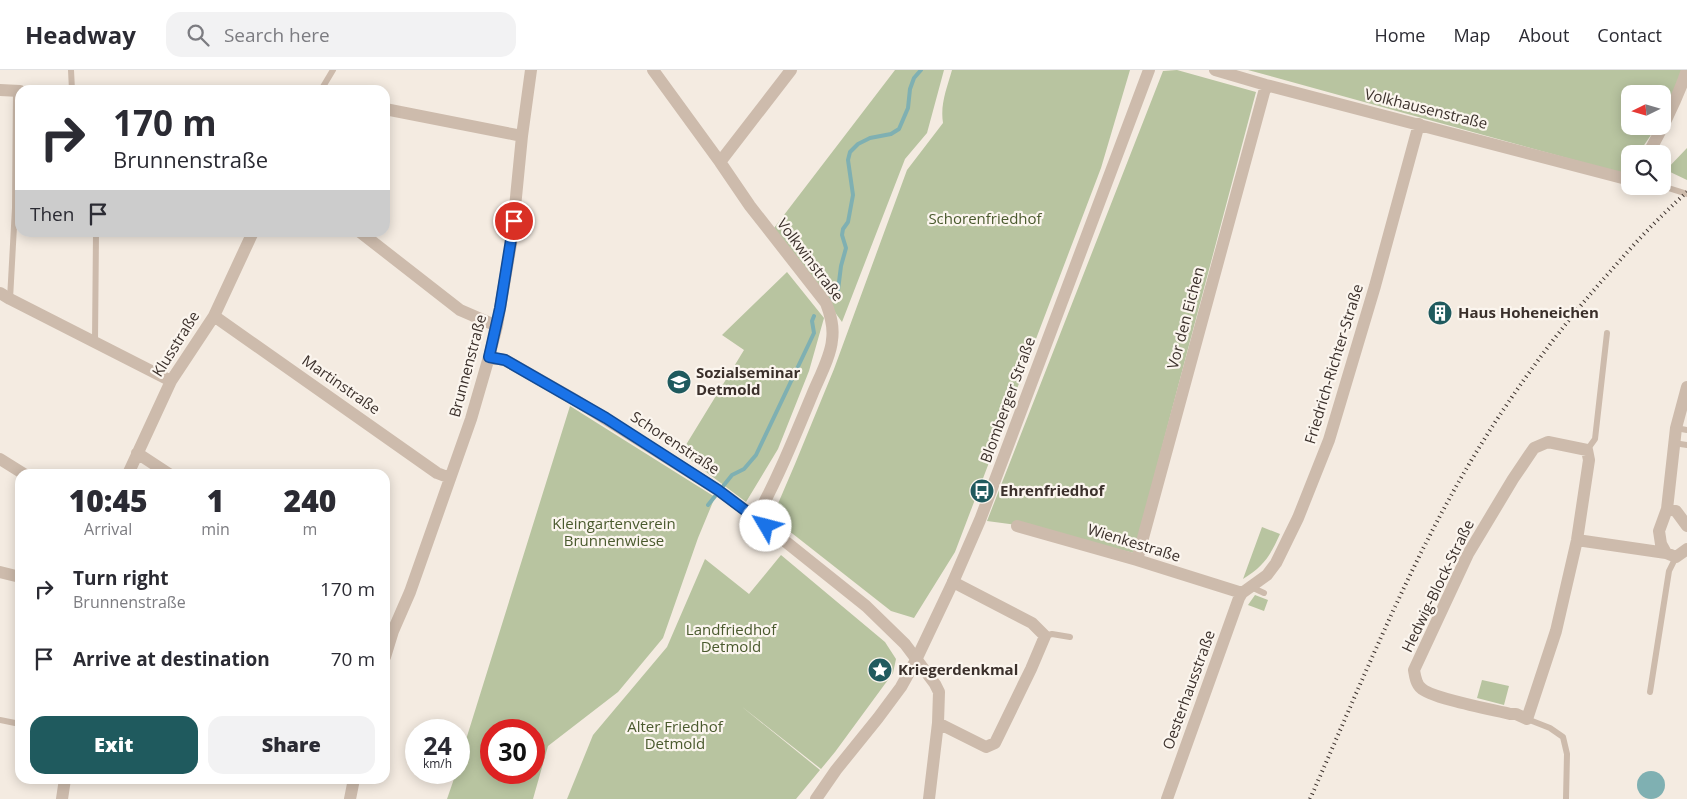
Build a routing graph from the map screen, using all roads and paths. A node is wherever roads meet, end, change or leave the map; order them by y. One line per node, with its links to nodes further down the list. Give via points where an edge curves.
1 (71, 70): 9 (lane)
2 (333, 70): 10 (lane)
3 (531, 70): 16 (street, Brunnenstraße)
4 (653, 70): 18 (street, Volkwinstraße)
5 (790, 70): 18 (street)
6 (1149, 70): 53 (street, Blomberger Straße, via 980,520)
7 (1215, 70): 11 (street, Volkhausenstraße)
8 (1687, 70): 17 (street)
9 (72, 85)
10 (324, 85)
11 (1266, 85): 15 (street, Volkhausenstraße); 50 (street, Vor den Eichen)
12 (0, 90): 13 (street)
13 (15, 91)
14 (390, 110): 16 (street)
15 (1419, 124): 19 (street, Volkhausenstraße); 54 (street, Friedrich-Richter-Straße, via 1329,440 1276,563 1267,575)
16 (522, 136): 28 (street, Brunnenstraße, via 512,238)
17 (1653, 145)
18 (720, 162): 44 (street, Volkwinstraße, via 826,303 833,330 832,343 790,457)
19 (1621, 178)
20 (1671, 189): 21 (lane)
21 (1687, 194)
22 (15, 208): 26 (lane)
23 (96, 237): 30 (lane)
24 (251, 237): 27 (street, Klusstraße)
25 (366, 237): 28 (street, via 460,310)
26 (5, 296): 30 (street)
27 (214, 316): 32 (street, Klusstraße); 42 (street, Martinstraße, via 438,473)
28 (496, 326): 31 (street, Brunnenstraße)
29 (1607, 332): 36 (lane, via 1595,439)
30 (95, 341): 32 (street)
31 (489, 357): 42 (street, Brunnenstraße); 44 (street, Schorenstraße, via 505,360 584,405)
32 (171, 381): 37 (street, Klusstraße)
33 (1687, 387): 34 (street)
34 (1681, 429): 35 (street)
35 (1681, 444): 43 (street)
36 (1587, 450): 47 (street, via 1589,460); 61 (street, Hedwig-Block-Straße, via 1548,442 1534,448 1468,554 1414,670 1421,689)
37 (137, 453): 40 (street, Klusstraße); 41 (street)
38 (0, 459): 39 (street)
39 (16, 469)
40 (130, 469)
41 (162, 469)
42 (450, 478): 56 (street, Brunnenstraße, via 410,592)
43 (1667, 509): 46 (street, via 1676,511); 49 (street, via 1659,531 1661,544)
44 (756, 518): 59 (street, Schorenstraße, via 866,606 905,644)
45 (1017, 526): 50 (street, Wienkestraße)
46 (1687, 526)
47 (1576, 540): 49 (street); 61 (street, via 1556,631)
48 (1687, 549): 49 (street)
49 (1671, 555): 60 (lane)
50 (1137, 560): 54 (street, Wienkestraße)
51 (0, 572): 52 (street)
52 (15, 576)
53 (953, 582): 57 (street, via 1032,623); 59 (street, Blomberger Straße)
54 (1246, 590): 55 (lane); 71 (street, Oesterhausstraße)
55 (1264, 593)
56 (390, 627)
57 (1045, 636): 58 (lane); 64 (street, via 995,743 986,747)
58 (1070, 637)
59 (916, 660): 64 (street, Schorenstraße, via 939,692); 69 (street, Blomberger Straße, via 901,687)
60 (1650, 692)
61 (1527, 719): 72 (lane, via 1564,737)
62 (0, 720): 63 (lane)
63 (15, 723)
64 (938, 723): 70 (street, Schorenstraße)
65 (64, 784): 67 (street)
66 (353, 784): 68 (street)
67 (62, 799)
68 (350, 799)
69 (816, 799)
70 (929, 799)
71 (1166, 799)
72 (1566, 799)

